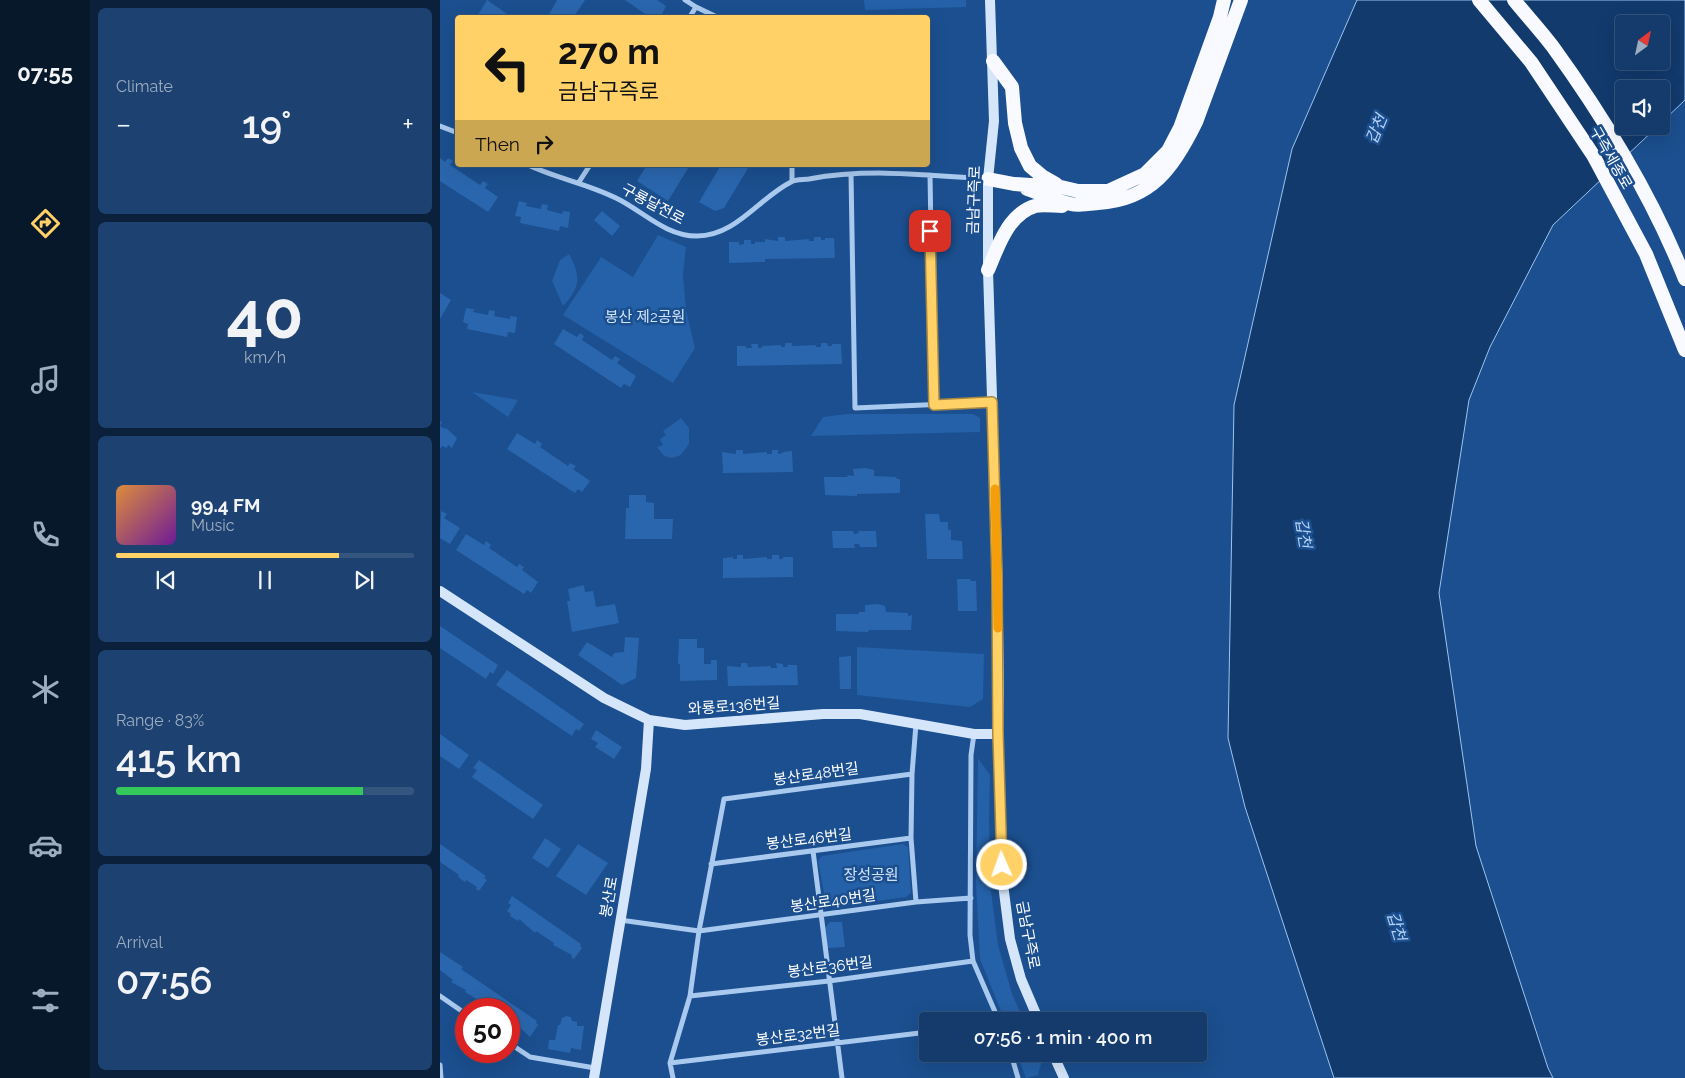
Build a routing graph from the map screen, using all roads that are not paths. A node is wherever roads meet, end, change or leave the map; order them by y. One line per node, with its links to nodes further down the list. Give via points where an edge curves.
1 (685, 0): 7 (street)
2 (990, 0): 10 (main road, 금남구즉로)
3 (1224, 0): 24 (highway, via 1198,81 1168,151 1145,174 1108,191 1078,191)
4 (1241, 0): 25 (highway, via 1196,122 1178,158 1147,189 1116,202)
5 (1479, 0): 28 (highway, 구즉세종로, via 1531,62 1593,155 1646,254)
6 (1514, 0): 27 (highway, 구즉세종로, via 1552,46 1616,141 1670,242)
7 (696, 7): 8 (street); 9 (street)
8 (691, 15)
9 (713, 15)
10 (992, 61): 20 (main road, 금남구즉로, via 994,121); 24 (highway, via 1012,88 1015,123 1021,148 1030,166)
11 (440, 126): 12 (street)
12 (455, 132)
13 (534, 167): 22 (street, 구룡달전로)
14 (589, 167): 22 (street)
15 (792, 167): 21 (street)
16 (866, 167): 17 (street)
17 (866, 173): 18 (street, 구룡달전로); 19 (street, 구룡달전로)
18 (850, 174): 21 (street, 구룡달전로); 30 (street, via 854,408)
19 (930, 175): 20 (street, 구룡달전로); 30 (street)
20 (988, 179): 23 (highway); 26 (main road, 금남구즉로)
21 (792, 181): 22 (street, 구룡달전로, via 746,216 716,233 698,236 671,231 617,198)
22 (579, 182)
23 (1014, 184): 24 (highway); 25 (highway)
24 (1062, 187)
25 (1073, 205): 26 (highway, via 1036,206 1020,213 1005,232)
26 (988, 270): 29 (main road, 금남구즉로)
27 (1685, 279)
28 (1685, 350)
29 (992, 402): 30 (street); 35 (main road, 금남구즉로)
30 (934, 405)
31 (440, 591): 32 (main road, 와룡로136번길, via 604,698)
32 (650, 720): 33 (main road, 와룡로136번길, via 685,725 860,714); 43 (main road, 봉산로, via 646,769)
33 (916, 724): 34 (main road, 와룡로136번길); 36 (street)
34 (974, 734): 35 (main road, 와룡로136번길); 40 (street)
35 (998, 734): 51 (main road, 금남구즉로, via 1003,884 1010,939)
36 (912, 774): 37 (street); 39 (street, 봉산로48번길, via 724,799)
37 (911, 838): 38 (street, 봉산로46번길); 41 (street)
38 (813, 851): 39 (street, 봉산로46번길); 42 (street)
39 (711, 864): 44 (street)
40 (970, 898): 41 (street, 봉산로40번길); 45 (street)
41 (916, 902): 42 (street, 봉산로40번길)
42 (822, 915): 44 (street, 봉산로40번길); 46 (street)
43 (620, 920): 44 (street, 봉산로40번길); 59 (main road, 봉산로)
44 (699, 931): 48 (street)
45 (973, 961): 46 (street, 봉산로36번길); 50 (street)
46 (829, 981): 48 (street, 봉산로36번길); 53 (street)
47 (440, 996): 49 (street)
48 (690, 996): 57 (street)
49 (455, 1006)
50 (995, 1012)
51 (1035, 1012)
52 (919, 1033): 53 (street, 봉산로32번길)
53 (837, 1043): 57 (street, 봉산로32번길); 62 (street)
54 (520, 1050): 59 (street, via 530,1057)
55 (1013, 1062): 63 (street)
56 (1057, 1062): 64 (main road)
57 (670, 1063): 61 (street)
58 (440, 1065): 60 (street)
59 (595, 1073)
60 (441, 1078)
61 (673, 1078)
62 (842, 1078)
63 (1018, 1078)
64 (1064, 1078)

